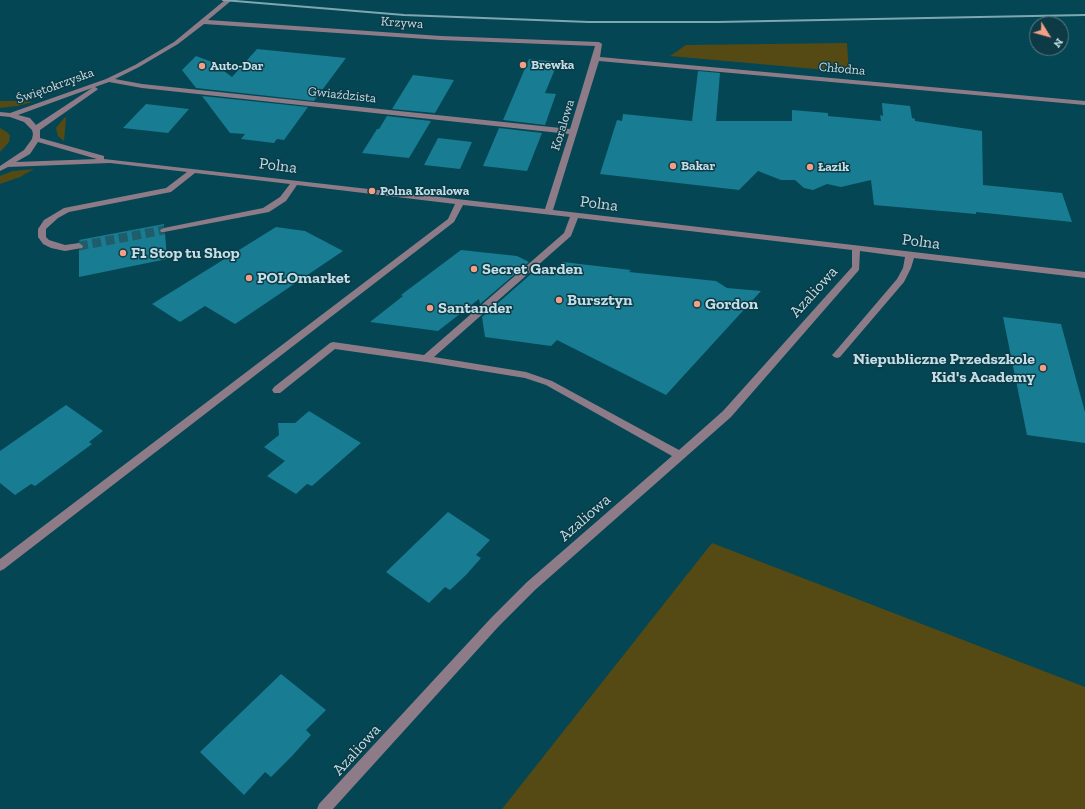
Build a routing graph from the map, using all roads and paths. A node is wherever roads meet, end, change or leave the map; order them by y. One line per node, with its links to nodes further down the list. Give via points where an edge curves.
1 (229, 0): 2 (street, Świętokrzyska)
2 (204, 22): 3 (street, Krzywa, via 441,38); 5 (street, Świętokrzyska, via 159,54)
3 (599, 44): 4 (street, Koralowa)
4 (596, 59): 6 (street, Chłodna); 10 (street, Koralowa)
5 (108, 80): 8 (street, Świętokrzyska); 9 (street, Świętokrzyska); 10 (street, Gwiaździsta, via 142,86)
6 (1085, 103)
7 (0, 114): 8 (street)
8 (11, 115): 9 (street, via 27,120)
9 (36, 129): 11 (street)
10 (574, 132): 18 (street, Koralowa)
11 (36, 139): 12 (street, Polna); 13 (street, via 27,152)
12 (110, 161): 13 (street, Polna); 15 (street, Polna)
13 (9, 165): 14 (street)
14 (0, 169)
15 (193, 171): 16 (street, Polna); 21 (street, via 168,190 67,210 47,222 42,229 42,237 54,246)
16 (295, 183): 17 (street, Polna); 20 (street, via 283,199 266,210)
17 (460, 202): 18 (street, Polna); 29 (street, via 451,220)
18 (548, 212): 19 (street, Polna)
19 (575, 215): 22 (street, Polna); 26 (street, via 568,234)
20 (164, 230)
21 (79, 246)
22 (856, 249): 23 (street, Polna); 28 (street, Azaliowa, via 856,268 726,414)
23 (910, 255): 24 (street, Polna); 25 (street, via 907,268 900,280)
24 (1085, 275)
25 (837, 355)
26 (426, 359): 27 (street, via 333,345); 28 (street, via 526,375 549,383)
27 (277, 390)
28 (680, 456): 30 (street, Azaliowa, via 531,586)
29 (0, 566)
30 (324, 809)

